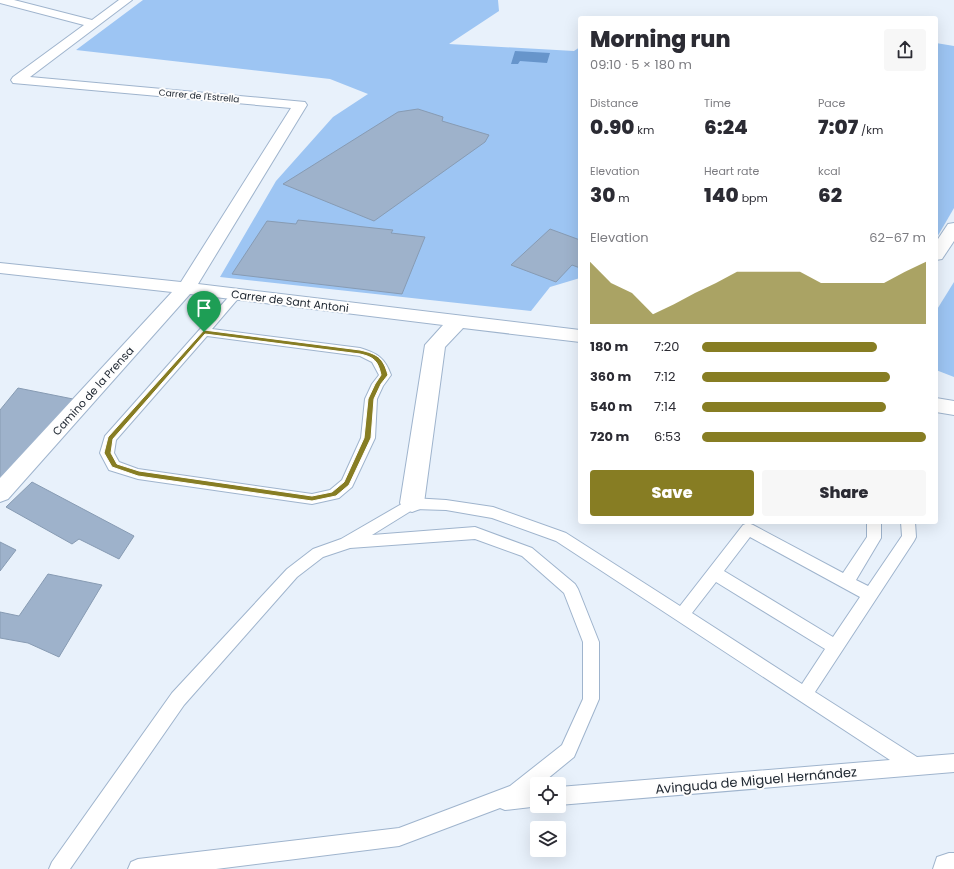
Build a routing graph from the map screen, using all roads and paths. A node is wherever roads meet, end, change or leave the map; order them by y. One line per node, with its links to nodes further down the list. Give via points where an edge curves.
1 (0, 0): 3 (street)
2 (126, 0): 3 (street, Carrer de l'Estrella)
3 (94, 24): 7 (street, Carrer de l'Estrella, via 18,80 300,105)
4 (954, 228): 5 (street)
5 (938, 252)
6 (0, 268): 7 (street, Carrer de Sant Antoni)
7 (186, 288): 8 (street, Carrer de Sant Antoni); 14 (street, Camino de la Prensa)
8 (238, 294): 9 (street, Carrer de Sant Antoni); 10 (lane)
9 (458, 322): 11 (street, Carrer de Sant Antoni); 15 (street, via 436,345)
10 (204, 332): 10 (lane, via 110,439 107,453 114,466 138,474 312,498 334,494 347,483 368,438 371,399 384,375 382,364 373,355 360,352)
11 (578, 336)
12 (938, 405): 13 (street)
13 (954, 408)
14 (0, 493)
15 (412, 503): 19 (lane); 23 (lane, via 446,505 493,513 561,537)
16 (874, 524): 21 (lane, via 874,538)
17 (908, 524): 22 (lane, via 909,538)
18 (751, 525): 20 (lane); 21 (lane)
19 (346, 542): 30 (lane, via 475,533 526,552 570,589 591,642 591,699 568,751 516,793); 31 (lane, via 318,553 292,573 178,699)
20 (715, 573): 23 (lane); 24 (lane)
21 (846, 582): 22 (lane)
22 (870, 595): 24 (lane)
23 (682, 615): 25 (lane)
24 (836, 647): 25 (lane)
25 (804, 695): 27 (lane)
26 (954, 763): 27 (lane, Avinguda de Miguel Hernández)
27 (915, 766): 28 (lane, Avinguda de Miguel Hernández)
28 (566, 795)
29 (530, 799): 30 (lane)
30 (494, 802): 32 (lane, via 399,837)
31 (59, 869)
32 (138, 869)
33 (949, 869): 34 (street)
34 (954, 869)

